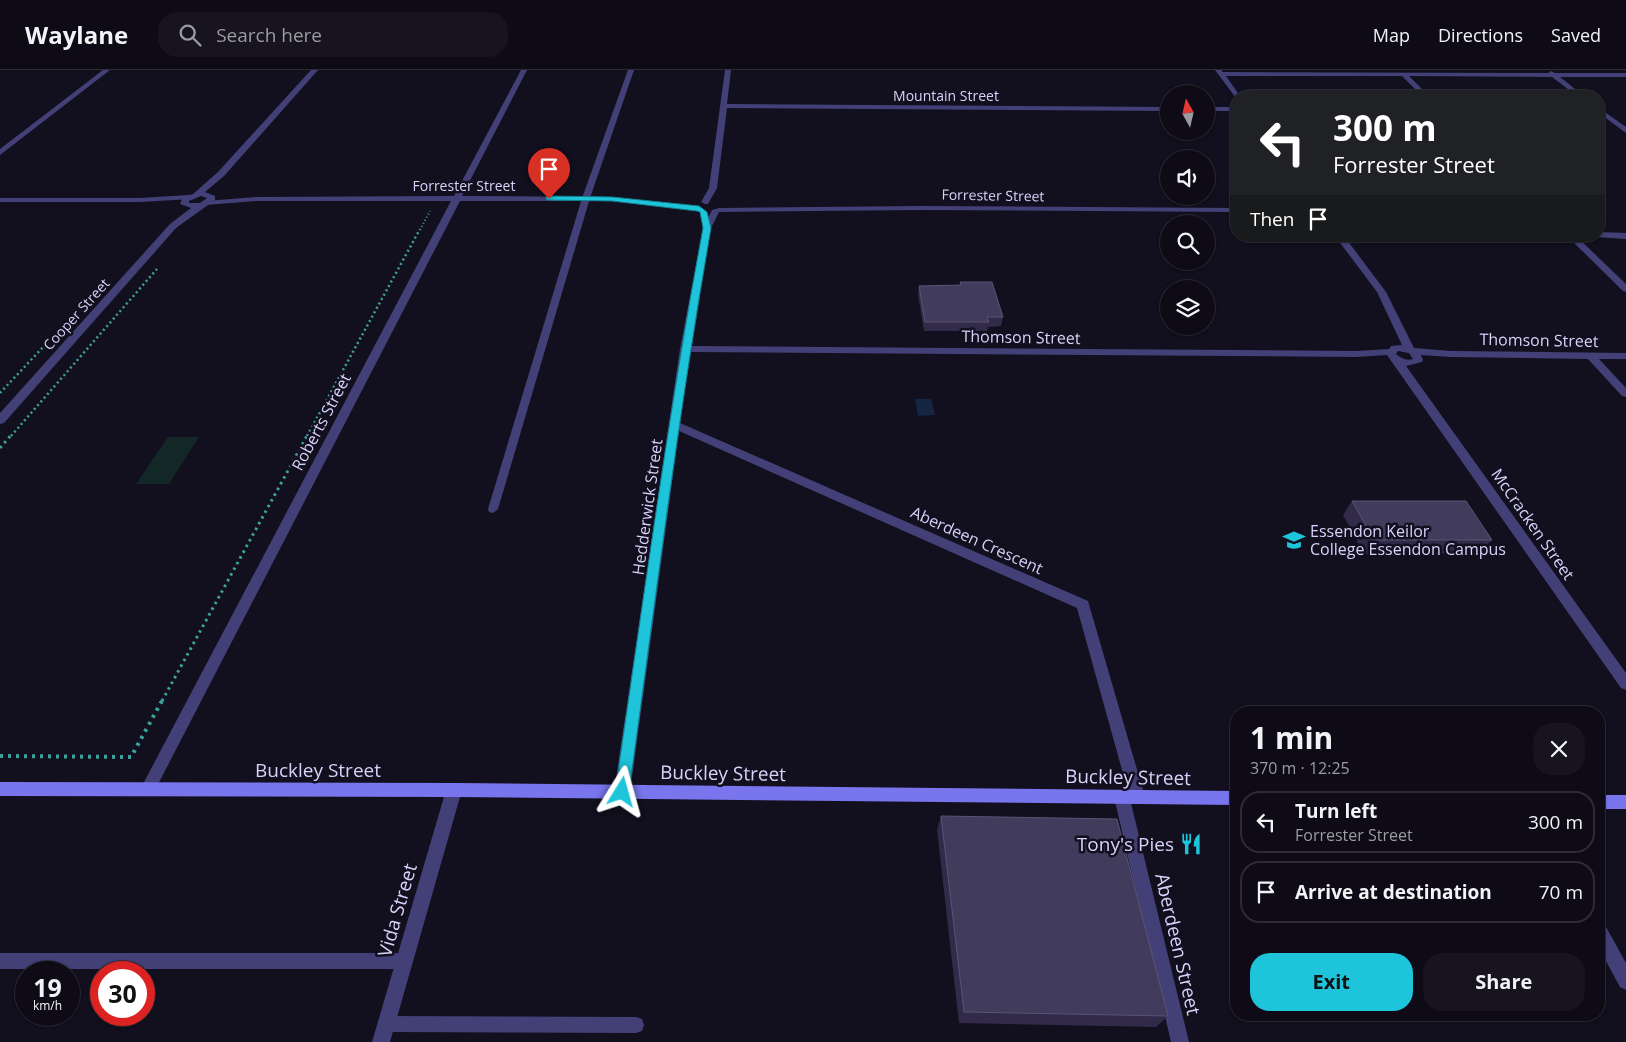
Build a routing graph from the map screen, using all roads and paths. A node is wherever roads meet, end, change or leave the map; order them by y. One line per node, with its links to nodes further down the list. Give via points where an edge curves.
1 (107, 70): 20 (street)
2 (315, 70): 21 (street, Cooper Street)
3 (524, 70): 27 (street, Roberts Street)
4 (631, 70): 23 (lane)
5 (728, 70): 14 (street)
6 (1546, 70): 9 (street)
7 (1220, 72): 8 (street); 11 (street)
8 (1403, 74): 9 (street); 12 (street)
9 (1553, 75): 10 (street); 13 (street)
10 (1626, 75)
11 (1233, 90)
12 (1420, 90)
13 (1573, 90)
14 (723, 106): 15 (street, Mountain Street); 22 (street)
15 (1160, 108)
16 (1215, 109): 17 (street)
17 (1230, 109)
18 (1605, 115): 19 (street)
19 (1626, 131)
20 (0, 153)
21 (221, 174): 25 (street, Cooper Street); 26 (street, Cooper Street)
22 (713, 188): 29 (street); 30 (street)
23 (586, 198): 27 (street, Forrester Street); 29 (street, Forrester Street); 51 (lane)
24 (0, 200): 25 (street)
25 (189, 200): 26 (street); 26 (street); 32 (street, Cooper Street)
26 (207, 200): 27 (street, Forrester Street); 32 (street, Cooper Street)
27 (455, 200): 55 (street, Roberts Street)
28 (433, 206): 53 (path, via 131,757)
29 (703, 206): 30 (street, Forrester Street); 33 (street, Hedderwick Street)
30 (719, 207): 31 (street, Forrester Street); 33 (street, Hedderwick Street)
31 (1230, 210)
32 (173, 226): 48 (street, Cooper Street)
33 (707, 228): 41 (street, Hedderwick Street)
34 (1605, 236): 35 (street)
35 (1626, 236)
36 (1344, 242): 40 (street, McCracken Street, via 1381,292)
37 (1577, 242): 39 (street)
38 (161, 264): 50 (path)
39 (1626, 289)
40 (1398, 324): 42 (street, McCracken Street); 44 (street, McCracken Street)
41 (685, 348): 42 (street, Thomson Street); 49 (street, Hedderwick Street)
42 (1395, 354): 44 (street, Thomson Street); 46 (street, McCracken Street, via 1398,364)
43 (1590, 355): 44 (street, Thomson Street); 45 (street, Thomson Street); 47 (street)
44 (1413, 356): 46 (street, McCracken Street)
45 (1626, 356)
46 (1414, 382): 52 (street, McCracken Street)
47 (1626, 394)
48 (0, 420)
49 (676, 424): 57 (street, Hedderwick Street); 58 (street, Aberdeen Crescent, via 1084,605)
50 (0, 448)
51 (492, 509)
52 (1626, 684)
53 (0, 756)
54 (0, 789): 55 (main road, Buckley Street)
55 (148, 789): 56 (main road, Buckley Street)
56 (454, 790): 57 (main road, Buckley Street); 64 (street, Vida Street)
57 (622, 792): 58 (main road, Buckley Street)
58 (1130, 797): 59 (main road, Buckley Street); 69 (street, Aberdeen Street)
59 (1230, 798)
60 (1605, 802): 61 (main road)
61 (1626, 802)
62 (1605, 942): 65 (street)
63 (0, 961): 64 (lane)
64 (404, 961): 66 (street, Vida Street)
65 (1626, 981)
66 (387, 1024): 67 (lane); 68 (street, Vida Street)
67 (636, 1025)
68 (381, 1042)
69 (1180, 1042): 70 (lane)
70 (1184, 1042)

